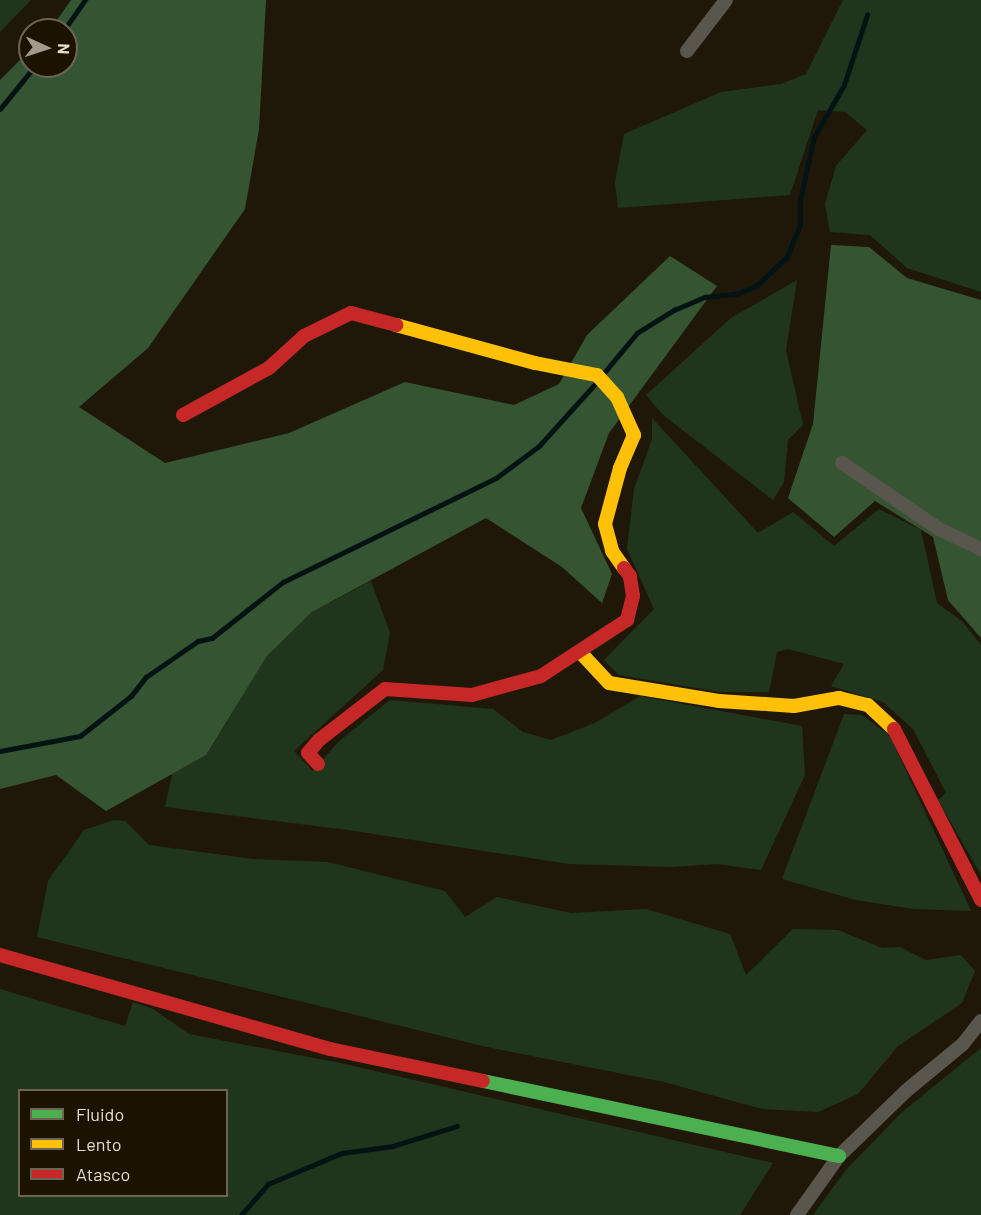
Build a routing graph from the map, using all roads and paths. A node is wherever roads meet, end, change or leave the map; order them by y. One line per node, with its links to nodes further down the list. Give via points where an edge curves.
1 (726, 0): 2 (street)
2 (687, 51)
3 (183, 415): 6 (street, via 230,392 269,368 304,336 351,313 535,363 597,375 617,397 634,435 604,524 612,551 630,576 633,596 627,620)
4 (843, 462): 5 (street, via 939,529)
5 (981, 549)
6 (580, 652): 7 (street, via 542,676 480,693 385,689 319,740 308,753); 8 (street, via 609,683 719,701 794,706 839,698 868,705 897,734)
7 (318, 764)
8 (981, 900)
9 (0, 955): 11 (street, via 330,1049)
10 (981, 1021): 11 (street, via 963,1044 906,1091)
11 (839, 1156): 12 (street)
12 (797, 1215)

